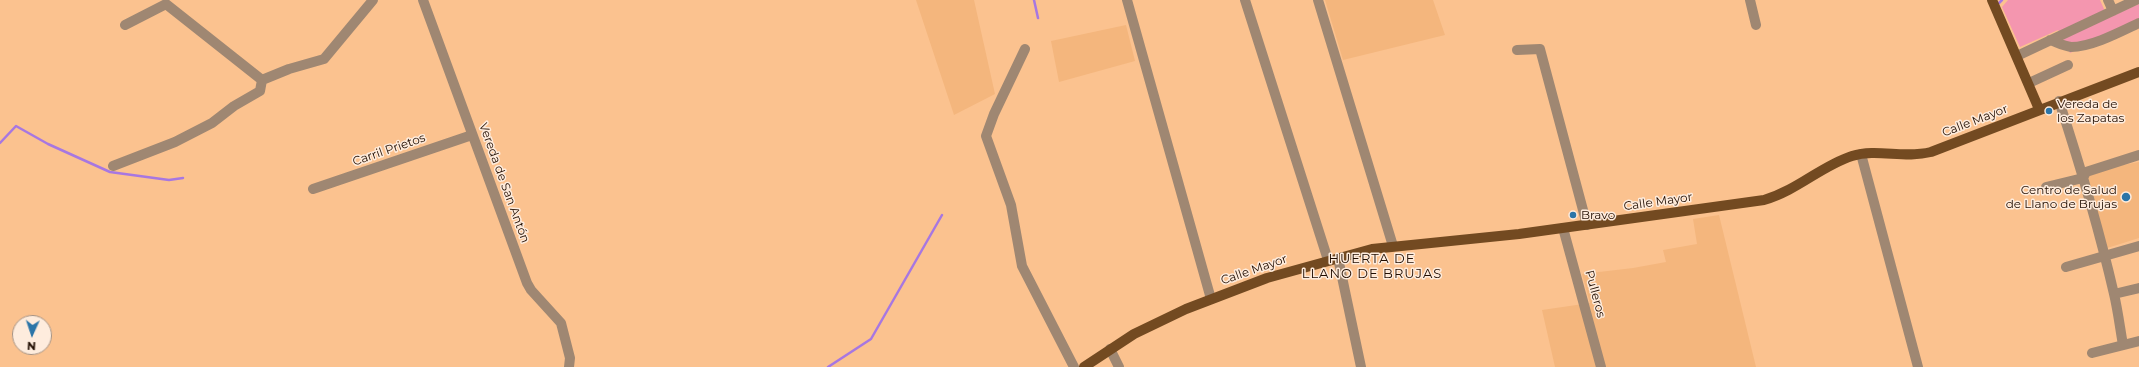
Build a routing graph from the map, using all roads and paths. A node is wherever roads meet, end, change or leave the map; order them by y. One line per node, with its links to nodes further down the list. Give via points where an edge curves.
1 (373, 0): 20 (street, via 324,59)
2 (423, 0): 24 (street, Vereda de San Antón)
3 (1127, 0): 40 (street)
4 (1245, 0): 36 (street)
5 (1318, 0): 33 (street)
6 (1750, 0): 13 (street)
7 (1992, 0): 17 (main road)
8 (2108, 0): 10 (street)
9 (2136, 0): 10 (street)
10 (2113, 11): 14 (street)
11 (2139, 23): 14 (street, via 2078,46 2069,47)
12 (126, 24): 20 (street, via 166,4)
13 (1756, 25)
14 (2050, 40): 17 (street)
15 (1026, 49): 46 (street, via 986,136 1012,205 1022,266)
16 (1517, 50): 31 (street, via 1540,50)
17 (2017, 56): 21 (main road)
18 (2068, 65): 21 (street)
19 (2139, 72): 22 (main road, Calle Mayor)
20 (262, 80): 27 (street, via 260,91 212,123 176,142)
21 (2029, 83): 23 (main road)
22 (2059, 101): 23 (main road, Calle Mayor); 28 (street)
23 (2039, 109): 25 (main road, Calle Mayor, via 1921,154)
24 (472, 135): 30 (street, Carril Prietos); 45 (street, Vereda de San Antón, via 527,283 561,323 570,358)
25 (1861, 154): 31 (main road, Calle Mayor, via 1843,160 1788,191 1764,200); 51 (street)
26 (2139, 155): 28 (street, via 2086,172)
27 (113, 166)
28 (2083, 178): 29 (street); 35 (street)
29 (2046, 187)
30 (313, 189)
31 (1587, 225): 32 (main road, Calle Mayor)
32 (1563, 228): 33 (main road, Calle Mayor, via 1479,239); 50 (street, Pulleros)
33 (1393, 246): 36 (main road, Calle Mayor)
34 (2139, 246): 35 (street)
35 (2104, 257): 37 (street); 39 (street)
36 (1333, 259): 40 (main road, Calle Mayor, via 1249,284); 49 (street)
37 (2066, 267)
38 (2139, 288): 39 (street)
39 (2114, 294): 42 (street)
40 (1210, 299): 43 (main road, Calle Mayor, via 1163,319)
41 (2139, 341): 42 (street)
42 (2123, 345): 44 (street)
43 (1110, 349): 47 (main road, Calle Mayor); 48 (street)
44 (2092, 352)
45 (569, 367)
46 (1074, 367)
47 (1084, 367)
48 (1119, 367)
49 (1361, 367)
50 (1601, 367)
51 (1918, 367)

